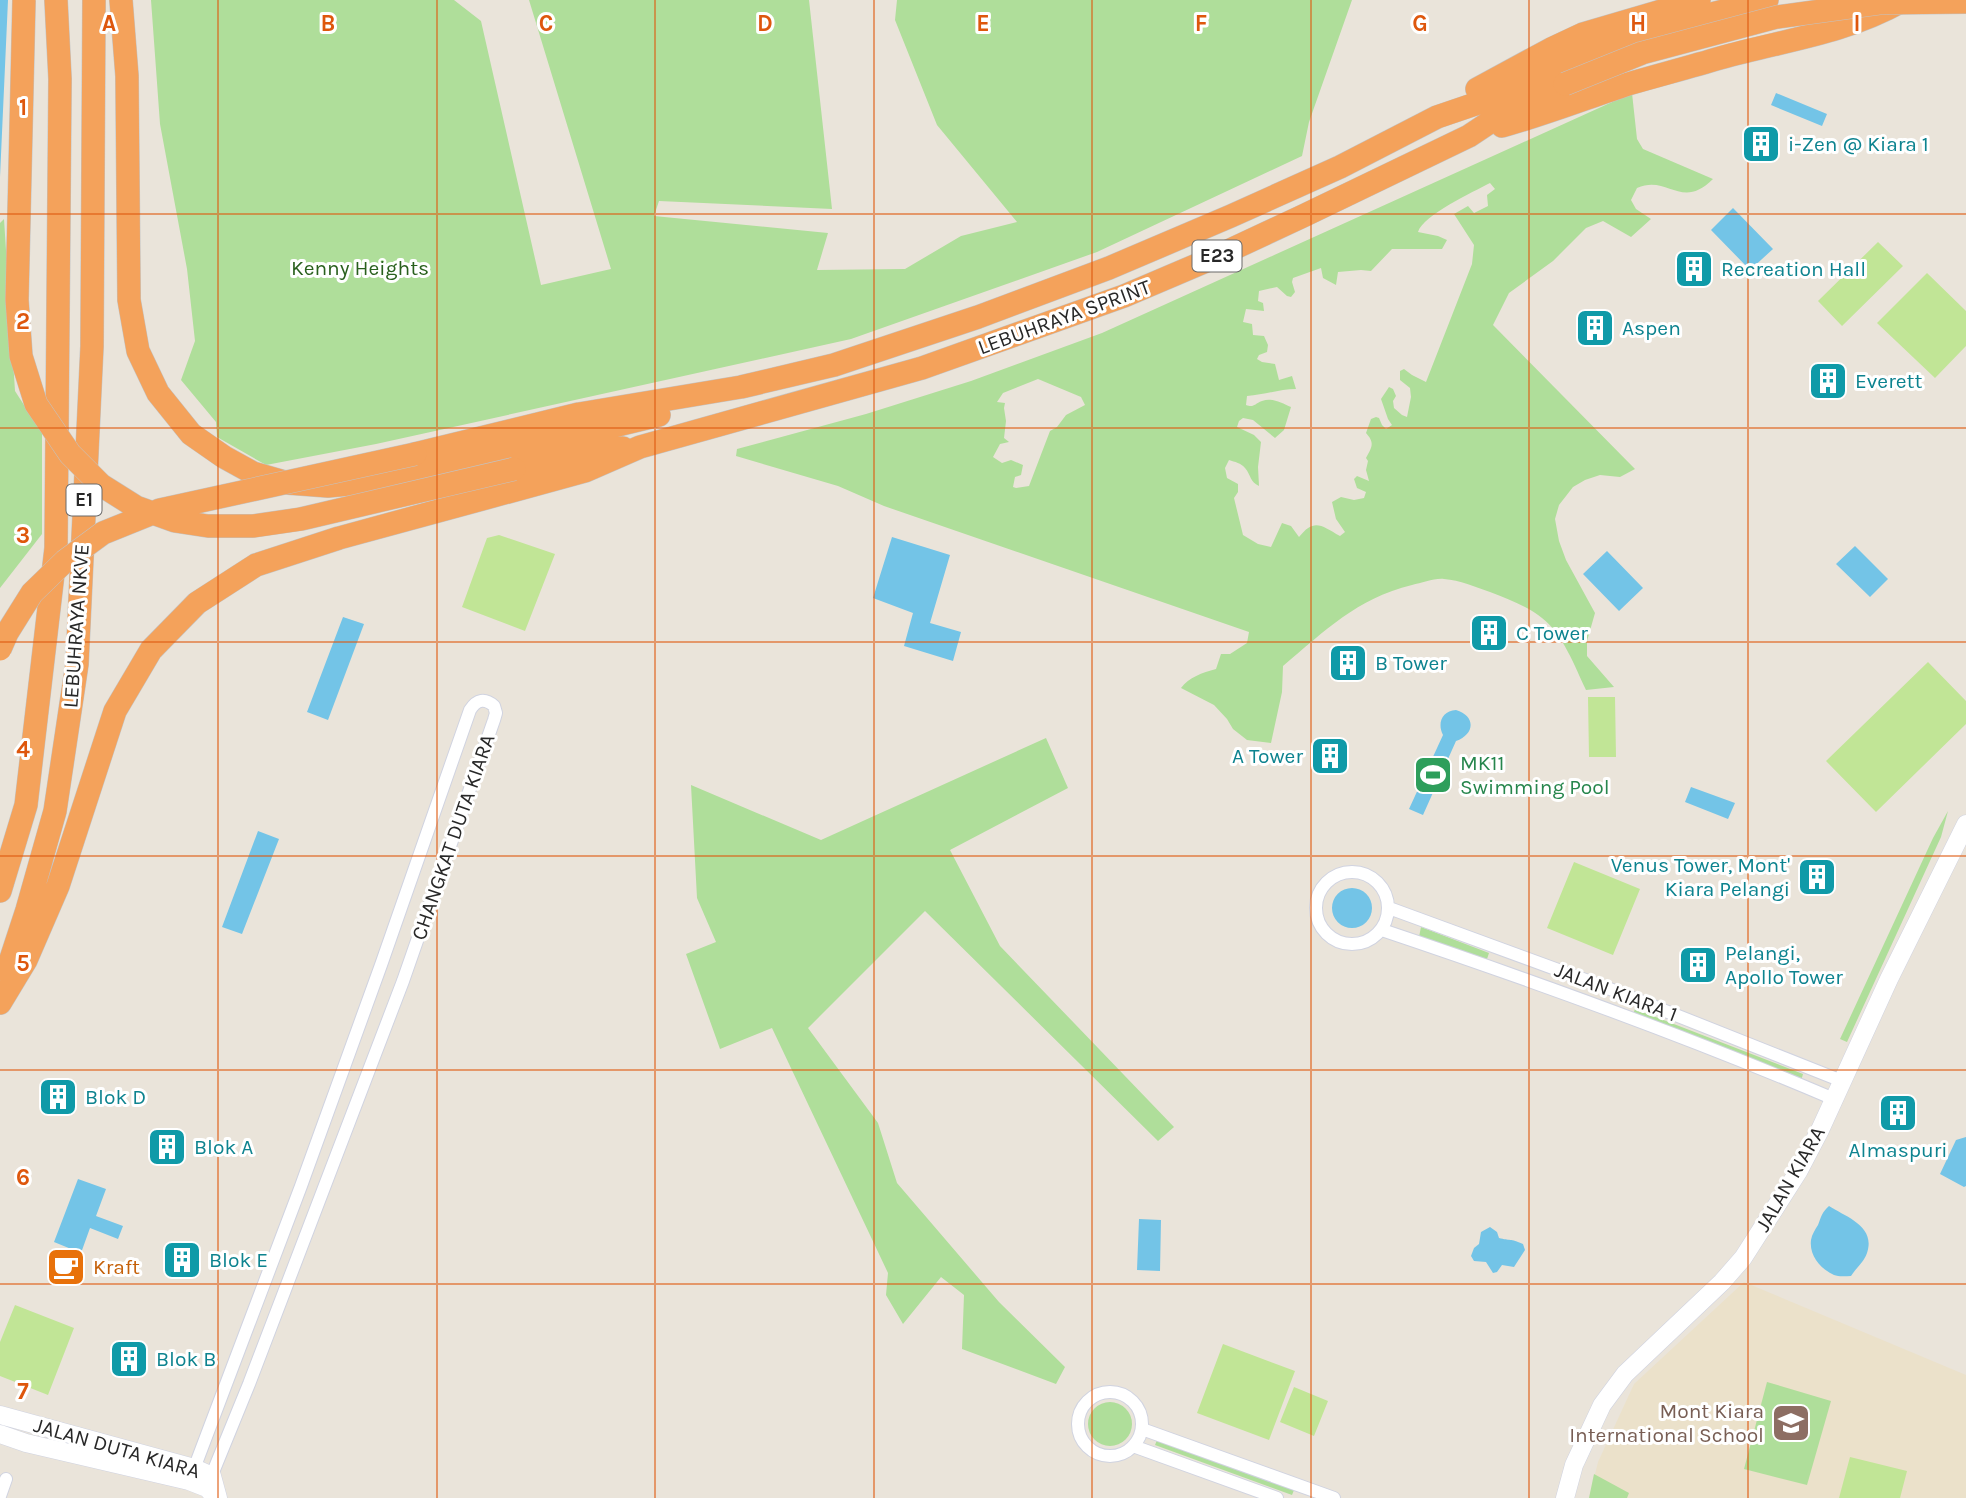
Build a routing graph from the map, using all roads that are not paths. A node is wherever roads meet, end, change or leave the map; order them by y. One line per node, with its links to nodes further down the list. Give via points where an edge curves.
1 (24, 0): 12 (highway, bridge, via 17,300 22,356 36,404 70,454 102,485 136,507 175,521 253,526 301,519 588,451)
2 (56, 0): 15 (highway, LEBUHRAYA NKVE / E1, via 60,79 56,548 26,805)
3 (94, 0): 18 (highway, LEBUHRAYA NKVE / E1, via 92,346 77,664 55,811)
4 (121, 0): 11 (highway, via 127,76 129,300 138,351 158,393 191,434 224,457 253,473 288,483 371,482 678,410)
5 (1699, 0): 9 (highway, via 1583,34 1472,92)
6 (1767, 0): 9 (highway, via 1577,57 1487,100)
7 (1905, 0): 10 (highway, via 1838,30 1724,57)
8 (1965, 2): 10 (highway, bridge, via 1879,3 1777,17 1642,53 1502,114)
9 (1437, 117): 11 (highway, LEBUHRAYA SPRINT / E23, via 1340,167 1109,268 834,365)
10 (1469, 136): 12 (highway, LEBUHRAYA SPRINT / E23, via 1124,296 922,368)
11 (741, 387): 13 (highway, bridge, via 579,414 160,510 103,533 65,561 32,593)
12 (640, 447): 19 (highway, via 585,471 256,565 197,603 151,650 115,711 58,886 26,960)
13 (0, 649)
14 (1966, 824): 20 (main road, JALAN KIARA)
15 (0, 891)
16 (1389, 908): 17 (street); 17 (street, via 1381,886 1362,873 1337,876 1319,894 1317,917 1330,937 1352,945 1374,938); 20 (street, JALAN KIARA 1)
17 (1382, 930): 21 (street, JALAN KIARA 1, via 1603,1008)
18 (0, 991)
19 (0, 1003)
20 (1842, 1081): 21 (main road, JALAN KIARA)
21 (1834, 1099): 32 (main road, JALAN KIARA, via 1798,1172 1743,1258 1625,1374 1602,1405 1574,1465)
22 (0, 1415): 26 (main road, JALAN DUTA KIARA)
23 (1142, 1429): 25 (street); 25 (street, via 1138,1409 1130,1399 1114,1392 1093,1396 1080,1412 1079,1431 1091,1450 1112,1456); 31 (street)
24 (0, 1434): 26 (main road, JALAN DUTA KIARA)
25 (1133, 1446): 30 (street)
26 (191, 1475): 28 (main road, JALAN DUTA KIARA); 28 (street, CHANGKAT DUTA KIARA, via 301,1186 470,710 480,701 490,702 494,720 408,970)
27 (6, 1479): 29 (street)
28 (213, 1490)
29 (0, 1496)
30 (1277, 1498)
31 (1334, 1498)
32 (1565, 1498)

